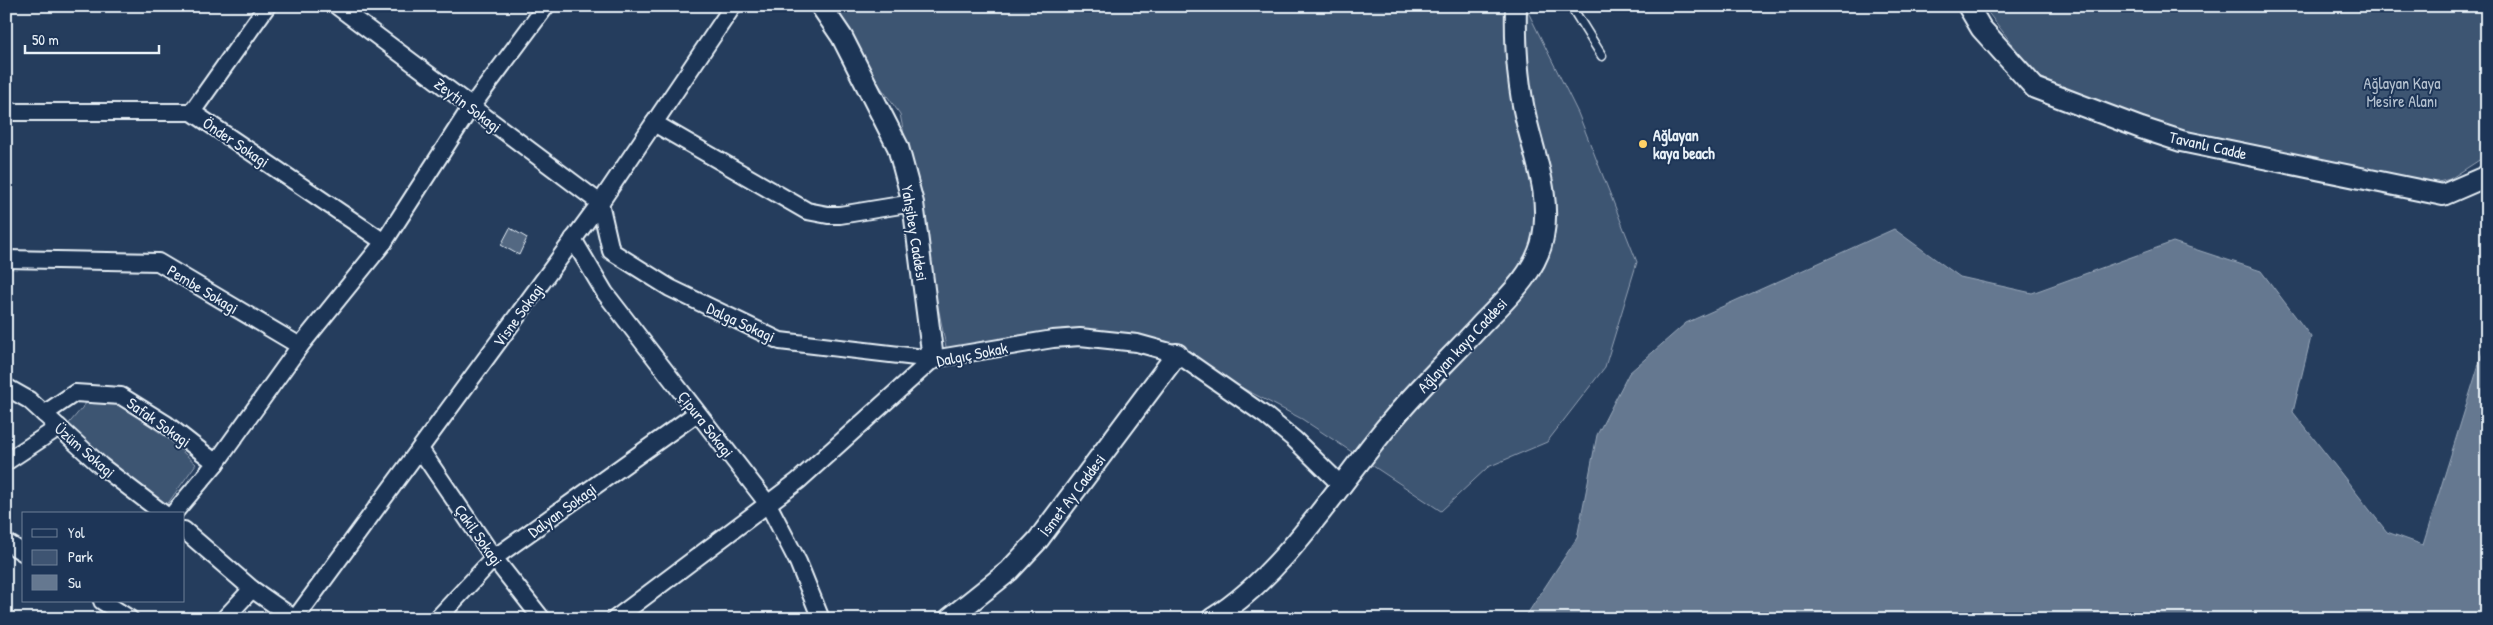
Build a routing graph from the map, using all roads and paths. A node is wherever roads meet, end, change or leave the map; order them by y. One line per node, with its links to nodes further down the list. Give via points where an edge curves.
1 (267, 6): 12 (street)
2 (337, 6): 10 (street, Zeytin Sokagi)
3 (546, 6): 10 (street)
4 (733, 6): 13 (street, Visne Sokagi)
5 (822, 6): 16 (street, Yahşibey Caddesi, via 842,37 898,147)
6 (1516, 6): 30 (street, Ağlayan kaya Caddesi, via 1518,78 1545,194 1543,240 1526,275 1389,423)
7 (1571, 6): 9 (lane)
8 (1968, 6): 14 (street, Tavanlı Cadde, via 1981,28 2035,88 2141,128 2181,141 2443,195)
9 (1602, 56)
10 (471, 107): 15 (street, Zeytin Sokagi); 18 (street)
11 (6, 112): 12 (street, Önder Sokagi)
12 (192, 112): 18 (street, Önder Sokagi)
13 (654, 123): 15 (street, Visne Sokagi); 16 (street, via 798,207 816,214 840,215)
14 (2487, 176)
15 (600, 203): 17 (street, Visne Sokagi); 22 (street, Dalga Sokagi, via 611,251 670,288 780,340)
16 (913, 203): 22 (street, Yahşibey Caddesi)
17 (573, 240): 24 (street, Çipura Sokagi, via 606,292); 27 (street, Visne Sokagi)
18 (384, 242): 20 (street)
19 (6, 259): 20 (street, Pembe Sokagi, via 158,262)
20 (300, 346): 29 (street)
21 (1177, 354): 22 (street, Dalgıç Sokak, via 1138,343 1080,337); 30 (street, Dalgıç Sokak, via 1266,416); 47 (street, İsmet Ay Caddesi, via 1038,540 1009,571)
22 (933, 359): 31 (street, Dalgıç Sokak, via 798,482)
23 (6, 387): 25 (street, Üzüm Sokagi)
24 (697, 413): 31 (street, Çipura Sokagi); 37 (street, Dalyan Sokagi)
25 (44, 414): 26 (street, Üzüm Sokagi); 29 (street, Safak Sokagi, via 75,393 122,396 166,424)
26 (59, 428): 28 (street); 32 (street, Üzüm Sokagi, via 101,466)
27 (420, 449): 37 (street, Çakil Sokagi); 42 (street, Visne Sokagi)
28 (6, 462)
29 (216, 463): 33 (street)
30 (1341, 485): 48 (street, Ağlayan kaya Caddesi, via 1273,569 1249,592)
31 (768, 504): 45 (street, Dalgıç Sokak); 46 (street, Çipura Sokagi, via 798,562)
32 (161, 512)
33 (175, 512)
34 (185, 531): 38 (street)
35 (6, 542): 36 (street)
36 (22, 552)
37 (494, 558): 43 (street, Dalyan Sokagi); 44 (street, Çakil Sokagi)
38 (252, 589): 41 (street); 42 (street)
39 (104, 602): 40 (street)
40 (130, 619)
41 (224, 619)
42 (295, 619)
43 (438, 619)
44 (542, 619)
45 (615, 619)
46 (822, 619)
47 (949, 619)
48 (1212, 619)

